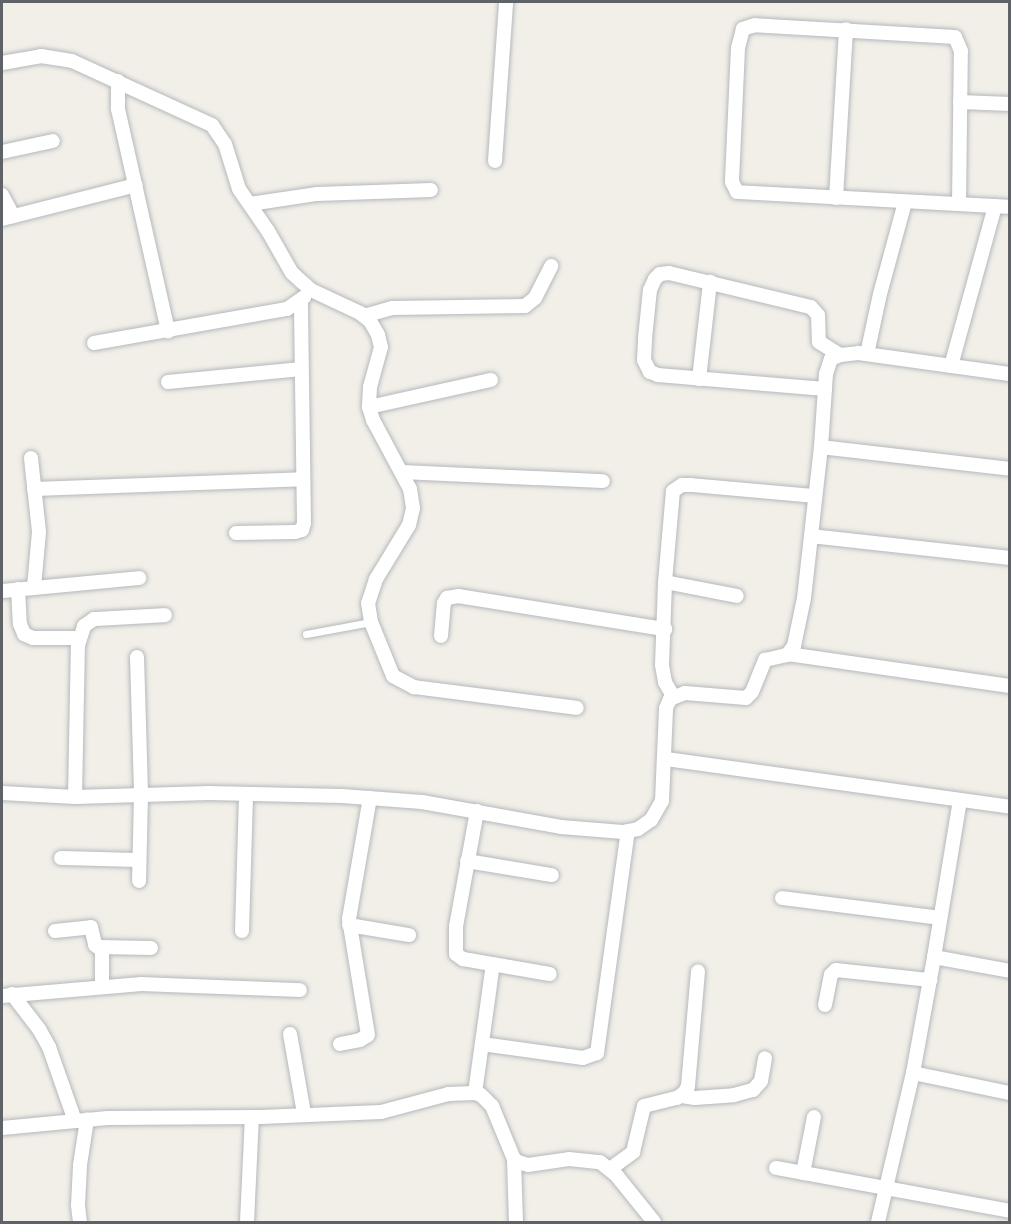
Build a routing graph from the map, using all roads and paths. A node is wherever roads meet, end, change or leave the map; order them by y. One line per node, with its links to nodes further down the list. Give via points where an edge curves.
1 (506, 2): 9 (street)
2 (846, 29): 5 (street, via 955,37 961,51); 13 (street); 13 (street, via 750,26 741,34 738,48 734,188 742,194)
3 (2, 63): 4 (street, via 59,57)
4 (118, 81): 10 (street, via 118,109); 15 (street, via 212,124)
5 (960, 102): 6 (street); 16 (street)
6 (1010, 104)
7 (53, 141): 8 (street)
8 (2, 152)
9 (495, 161)
10 (136, 185): 18 (street); 24 (street)
11 (431, 190): 15 (street, via 317,194)
12 (2, 195): 18 (street)
13 (836, 198): 14 (street)
14 (905, 202): 16 (street); 26 (street)
15 (250, 204): 21 (street, via 292,273)
16 (959, 204): 17 (street)
17 (1002, 207): 28 (street)
18 (7, 218)
19 (551, 266): 23 (street, via 535,298 525,306 392,308)
20 (710, 282): 27 (street, via 814,309 818,315 819,342); 31 (street); 31 (street, via 660,274 650,290 644,360 650,372)
21 (308, 288): 22 (street); 23 (street)
22 (301, 301): 24 (street, via 287,309); 29 (street)
23 (364, 316): 35 (street, via 375,327 381,347)
24 (168, 331): 25 (street)
25 (94, 343)
26 (867, 354): 27 (street); 28 (street)
27 (840, 355): 34 (street, via 829,362)
28 (951, 366): 30 (street)
29 (301, 369): 33 (street); 40 (street)
30 (1010, 374)
31 (699, 379): 34 (street)
32 (491, 381): 35 (street)
33 (168, 382)
34 (825, 388): 36 (street)
35 (369, 407): 39 (street)
36 (821, 447): 38 (street); 43 (street)
37 (31, 458): 42 (street)
38 (1010, 469)
39 (402, 472): 41 (street); 54 (street, via 412,499 411,518 370,593)
40 (303, 479): 42 (street); 44 (street, via 302,530)
41 (603, 481)
42 (34, 489): 49 (street, via 39,532)
43 (815, 496): 45 (street); 48 (street, via 691,485 677,488)
44 (236, 533)
45 (811, 536): 46 (street); 59 (street, via 804,598 794,646)
46 (1010, 558)
47 (139, 578): 49 (street)
48 (665, 582): 52 (street); 55 (street)
49 (34, 587): 50 (street)
50 (18, 589): 51 (street); 58 (street, via 20,624 28,637)
51 (2, 591)
52 (736, 596)
53 (165, 615): 58 (street, via 94,619 84,626)
54 (370, 622): 56 (lane); 63 (street, via 393,676 406,685)
55 (664, 629): 57 (street, via 458,596 447,598 444,603); 62 (street, via 663,674)
56 (306, 634)
57 (441, 636)
58 (80, 638): 68 (street)
59 (788, 654): 61 (street); 62 (street, via 765,660 746,698 685,693)
60 (137, 657): 67 (street)
61 (1010, 686)
62 (673, 696): 64 (street, via 666,708)
63 (577, 708)
64 (666, 759): 70 (street); 73 (street, via 659,809 646,825)
65 (2, 794): 68 (street)
66 (246, 794): 67 (street); 69 (street); 83 (street)
67 (141, 795): 68 (street); 75 (street)
68 (75, 797)
69 (370, 798): 72 (street); 81 (street)
70 (960, 800): 71 (street); 80 (street)
71 (1010, 807)
72 (477, 812): 73 (street, via 561,826); 76 (street)
73 (628, 831): 99 (street, via 597,1053 575,1058)
74 (61, 858): 75 (street)
75 (139, 860): 78 (street)
76 (467, 861): 77 (street); 88 (street, via 455,951 463,959)
77 (552, 875)
78 (139, 881)
79 (782, 898): 80 (street)
80 (940, 918): 87 (street)
81 (349, 925): 84 (street); 98 (street, via 368,1035)
82 (55, 931): 85 (street, via 88,926 93,929 95,945)
83 (242, 931)
84 (409, 935)
85 (100, 947): 86 (street); 93 (street)
86 (151, 948)
87 (934, 957): 90 (street); 92 (street)
88 (493, 964): 91 (street); 99 (street)
89 (698, 971): 104 (street, via 690,1073)
90 (1010, 972)
91 (550, 974)
92 (930, 980): 96 (street, via 836,970 831,975); 101 (street)
93 (102, 987): 94 (street, via 141,984); 95 (street)
94 (300, 990)
95 (7, 995): 108 (street, via 39,1029)
96 (825, 1005)
97 (290, 1034): 105 (street)
98 (340, 1044)
99 (482, 1044): 102 (street)
100 (765, 1058): 104 (street, via 761,1081 753,1090 695,1098)
101 (913, 1073): 103 (street); 114 (street)
102 (475, 1093): 105 (street, via 448,1094 381,1112); 110 (street, via 492,1106)
103 (1010, 1093)
104 (682, 1095): 112 (street, via 644,1106 633,1152)
105 (304, 1113): 106 (street)
106 (252, 1117): 108 (street); 117 (street)
107 (814, 1118): 113 (street)
108 (81, 1121): 109 (street); 116 (street)
109 (2, 1128)
110 (514, 1158): 112 (street, via 528,1166 569,1159 597,1161); 118 (street)
111 (776, 1168): 113 (street)
112 (610, 1169): 119 (street)
113 (803, 1173): 114 (street)
114 (885, 1188): 115 (street); 120 (street)
115 (1010, 1211)
116 (80, 1222)
117 (247, 1222)
118 (516, 1222)
119 (654, 1222)
120 (878, 1222)

